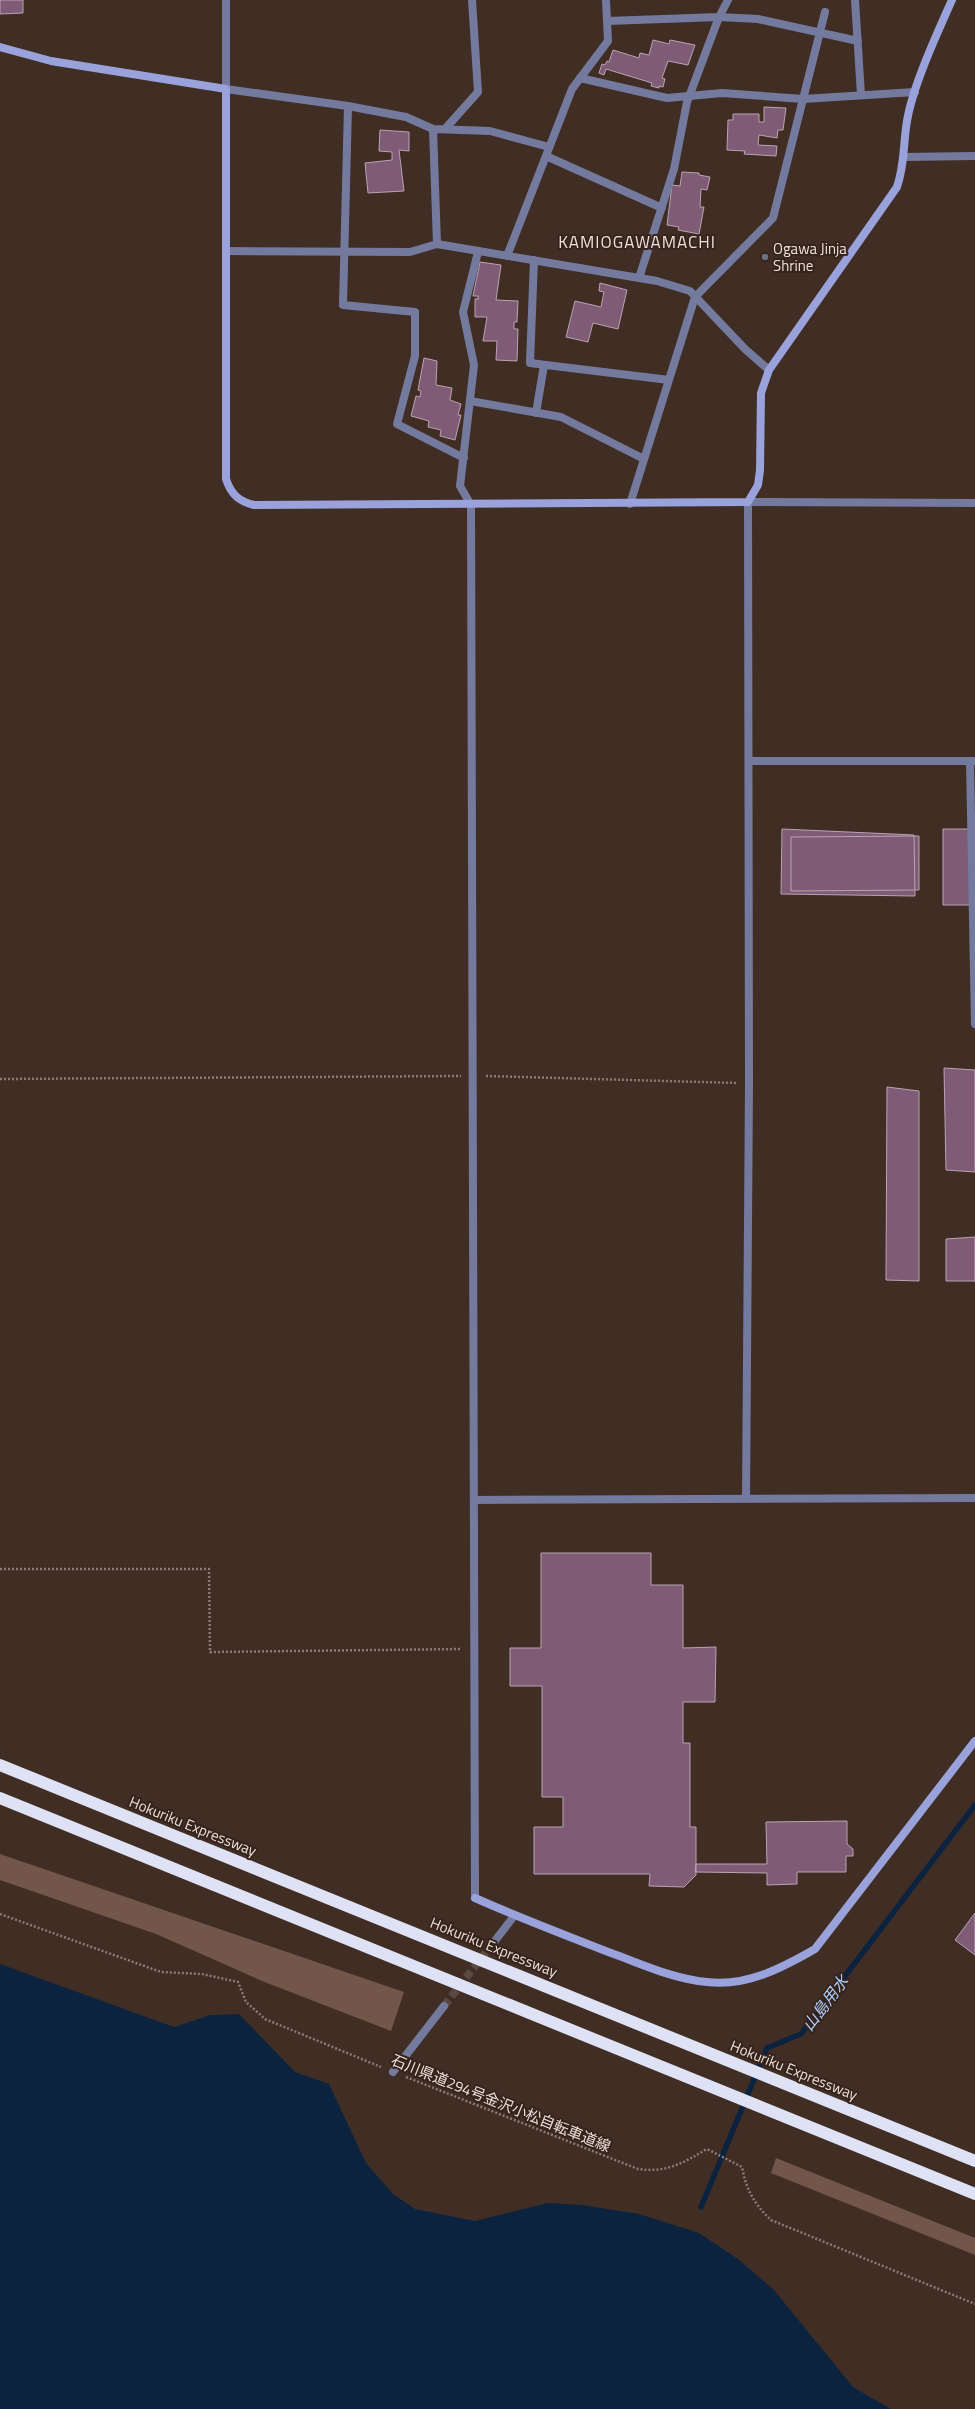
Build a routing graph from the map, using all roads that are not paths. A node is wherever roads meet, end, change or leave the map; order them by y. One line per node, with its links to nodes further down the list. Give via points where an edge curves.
1 (226, 0): 14 (street)
2 (472, 0): 21 (street, via 478,92)
3 (606, 0): 9 (street)
4 (728, 0): 8 (street)
5 (855, 0): 11 (street)
6 (952, 0): 15 (street)
7 (825, 12): 10 (street)
8 (718, 17): 9 (street); 10 (street, via 758,19); 16 (street)
9 (607, 21): 13 (street, via 608,41)
10 (820, 32): 11 (street); 18 (street)
11 (858, 41): 17 (street)
12 (0, 47): 14 (street, via 51,61)
13 (580, 78): 16 (street, via 668,98); 22 (street, via 572,88)
14 (226, 89): 19 (street); 28 (street)
15 (915, 92): 17 (street); 25 (street, via 907,121)
16 (689, 96): 18 (street, via 722,93); 26 (street, via 674,168)
17 (862, 96): 18 (street)
18 (803, 99): 34 (street, via 773,218)
19 (348, 106): 20 (street, via 406,117); 29 (street)
20 (433, 129): 21 (street); 27 (street)
21 (445, 130): 22 (street, via 490,131)
22 (549, 147): 23 (street)
23 (546, 156): 26 (street); 31 (street)
24 (975, 156): 25 (street)
25 (904, 157): 36 (street, via 904,168 897,187)
26 (662, 208): 33 (street)
27 (437, 244): 29 (street, via 410,252); 30 (street)
28 (226, 252): 29 (street); 45 (street, via 226,479 235,496 254,505)
29 (344, 252): 40 (street, via 343,305 415,312 415,356 397,424)
30 (478, 252): 31 (street); 38 (street, via 463,312 474,365)
31 (507, 256): 32 (street)
32 (534, 260): 33 (street); 35 (street, via 530,363)
33 (639, 278): 34 (street, via 690,291)
34 (695, 297): 36 (street); 37 (street)
35 (544, 365): 37 (street); 39 (street)
36 (769, 370): 42 (street, via 761,393 758,485)
37 (669, 380): 41 (street)
38 (470, 401): 39 (street); 40 (street)
39 (536, 413): 41 (street, via 561,417)
40 (464, 458): 45 (street, via 460,486)
41 (644, 459): 44 (street)
42 (748, 502): 43 (street); 44 (street); 46 (street)
43 (975, 503)
44 (630, 504): 45 (street)
45 (471, 505): 51 (street)
46 (749, 761): 47 (street); 50 (street)
47 (972, 761): 48 (street)
48 (975, 1024)
49 (975, 1498): 50 (street)
50 (746, 1499): 51 (street)
51 (474, 1500): 55 (street, via 475,1898)
52 (975, 1741): 55 (street, via 815,1949 786,1966 756,1978 707,1982 663,1974)
53 (0, 1764): 59 (highway, Hokuriku Expressway)
54 (0, 1798): 60 (highway)
55 (514, 1916): 56 (street)
56 (494, 1942)
57 (444, 2006): 58 (street)
58 (393, 2072)
59 (975, 2161)
60 (975, 2194)

